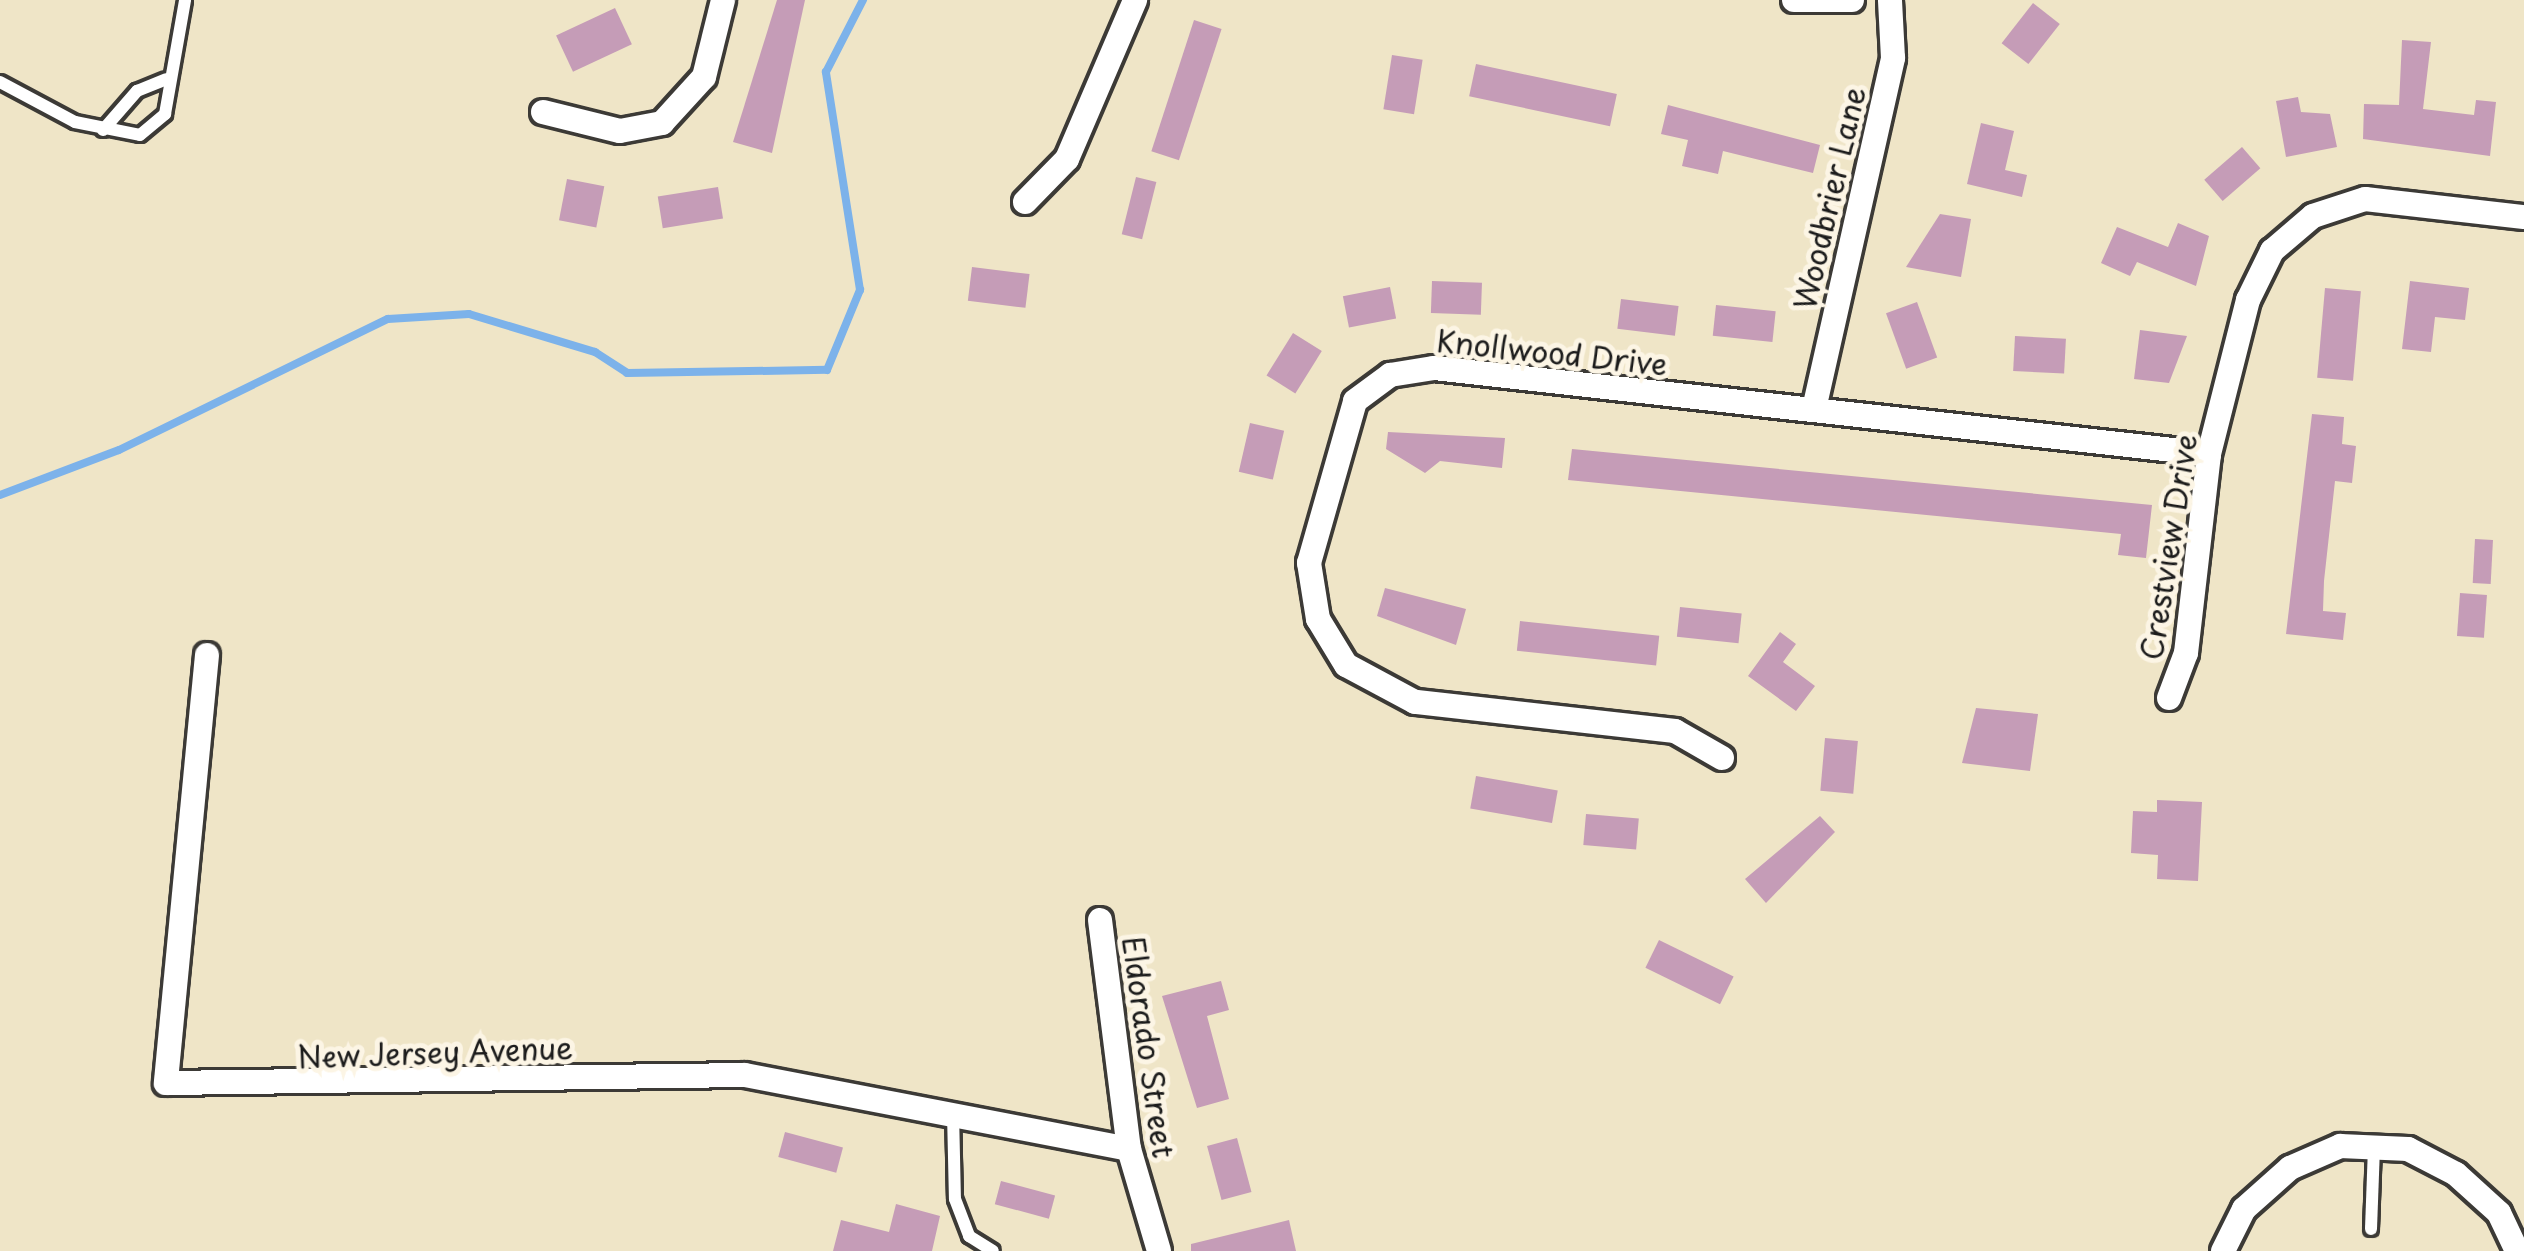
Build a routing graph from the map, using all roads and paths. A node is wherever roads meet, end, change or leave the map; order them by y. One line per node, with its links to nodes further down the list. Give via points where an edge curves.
1 (184, 0): 7 (lane)
2 (723, 0): 9 (street, via 704,76 662,123 620,131)
3 (1135, 0): 11 (street, via 1067,159)
4 (1794, 0): 5 (street)
5 (1852, 0)
6 (1890, 0): 13 (street, Woodbrier Lane, via 1893,58)
7 (166, 79): 10 (lane, via 137,91); 10 (lane, via 154,126)
8 (0, 82): 10 (lane)
9 (543, 112)
10 (103, 130)
11 (1025, 202)
12 (2524, 217): 14 (street, Crestview Drive, via 2365,199 2291,232 2248,300)
13 (1814, 409): 14 (street, Knollwood Drive); 17 (street, Knollwood Drive, via 1412,369 1371,386 1339,431 1310,563 1318,619 1346,665 1415,702 1675,731)
14 (2209, 454): 16 (street, Crestview Drive, via 2186,653)
15 (207, 655): 19 (street, New Jersey Avenue, via 166,1083 745,1075)
16 (2169, 698)
17 (1722, 758)
18 (1100, 920): 21 (street, Eldorado Street)
19 (953, 1112): 21 (street, New Jersey Avenue); 23 (lane, via 955,1199 969,1236)
20 (2374, 1148): 22 (lane); 25 (street, via 2340,1146 2290,1168 2244,1209); 26 (street, via 2408,1149 2456,1174 2500,1213)
21 (1129, 1149): 24 (street, Eldorado Street)
22 (2372, 1229)
23 (993, 1251)
24 (1159, 1251)
25 (2223, 1251)
26 (2518, 1251)

